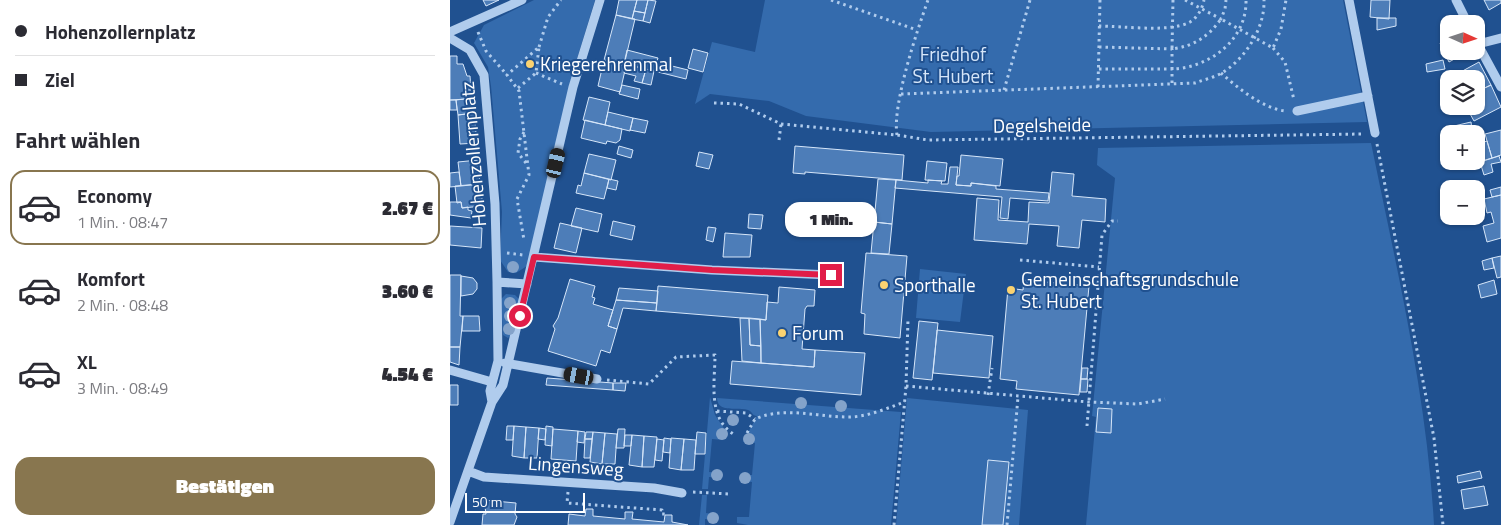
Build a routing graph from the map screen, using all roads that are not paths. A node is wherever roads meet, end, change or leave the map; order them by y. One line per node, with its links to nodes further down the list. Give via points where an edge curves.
1 (522, 0): 6 (street)
2 (600, 0): 15 (street, via 573,87)
3 (1349, 0): 12 (street)
4 (1456, 0): 5 (street)
5 (1464, 15)
6 (450, 32)
7 (450, 38): 17 (street, Hohenzollernplatz, via 470,50 484,75 495,204)
8 (1501, 38): 9 (street)
9 (1485, 41)
10 (1485, 58): 11 (street)
11 (1501, 87)
12 (1368, 96): 13 (street); 14 (street)
13 (1297, 111)
14 (1375, 133)
15 (534, 257): 16 (street); 18 (street)
16 (831, 275)
17 (497, 282): 18 (street); 19 (street, Hohenzollernplatz)
18 (528, 284): 20 (street)
19 (498, 361): 20 (street); 23 (street, Hohenzollernplatz)
20 (509, 364): 22 (street); 24 (street, via 499,394)
21 (450, 370): 23 (street)
22 (596, 379)
23 (492, 382): 24 (street, Hohenzollernplatz)
24 (492, 402): 25 (street)
25 (468, 471): 26 (street, Lingensweg, via 484,477 654,488); 27 (street)
26 (682, 493)
27 (450, 522)

